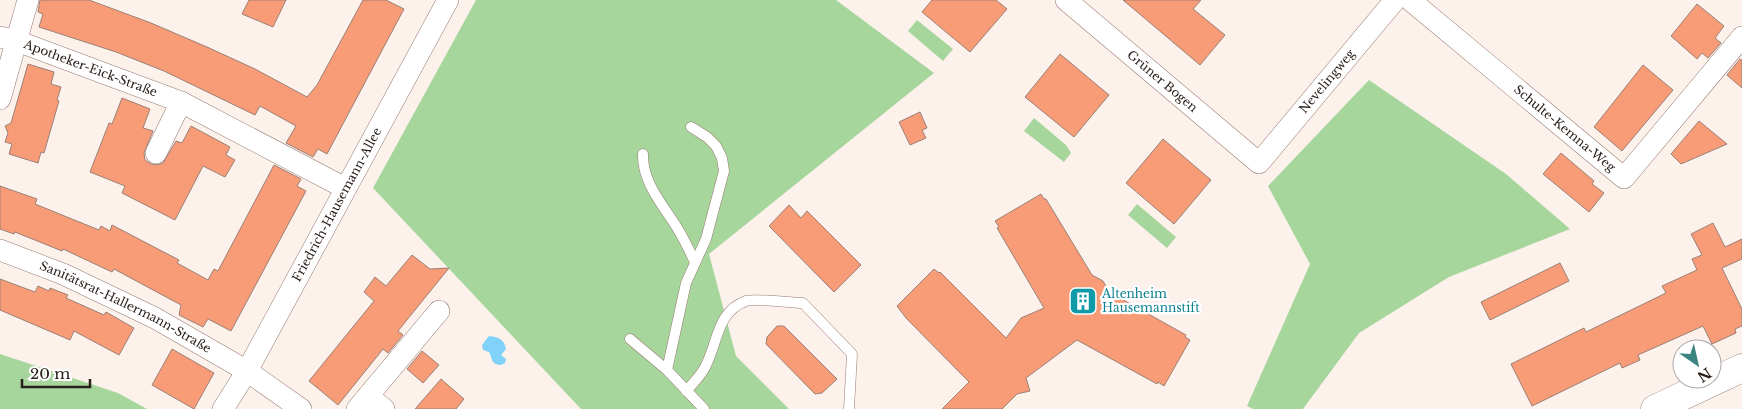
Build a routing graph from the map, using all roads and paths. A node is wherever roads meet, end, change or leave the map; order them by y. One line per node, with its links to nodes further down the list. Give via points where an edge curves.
1 (28, 0): 7 (street)
2 (1066, 0): 13 (street, Grüner Bogen)
3 (1395, 0): 13 (street, Nevelingweg)
4 (1410, 0): 6 (street, Schulte-Kemna-Weg, via 1624,178)
5 (440, 2): 14 (street, Friedrich-Hausemann-Allee)
6 (1742, 37)
7 (8, 39): 8 (street); 9 (street, Apotheker-Eick-Straße)
8 (0, 99)
9 (180, 102): 11 (street); 14 (street, Apotheker-Eick-Straße)
10 (690, 127): 16 (lane, via 707,136 716,146 724,171 706,239)
11 (156, 153)
12 (643, 154): 16 (lane, via 646,177)
13 (1259, 163)
14 (346, 188): 21 (street, Friedrich-Hausemann-Allee)
15 (0, 250): 21 (street, Sanitätsrat-Hallermann-Straße, via 63,274 155,318)
16 (695, 262): 20 (lane, via 686,283)
17 (439, 311): 23 (street)
18 (630, 338): 20 (lane)
19 (1742, 368): 28 (main road)
20 (667, 370): 22 (lane)
21 (247, 371): 24 (street, Friedrich-Hausemann-Allee); 25 (street, Sanitätsrat-Hallermann-Straße)
22 (686, 391): 26 (lane); 27 (lane, via 706,366 720,324 730,309 747,300 803,303 852,354)
23 (370, 405)
24 (223, 409)
25 (301, 409)
26 (704, 409)
27 (849, 409)
28 (1655, 409)

